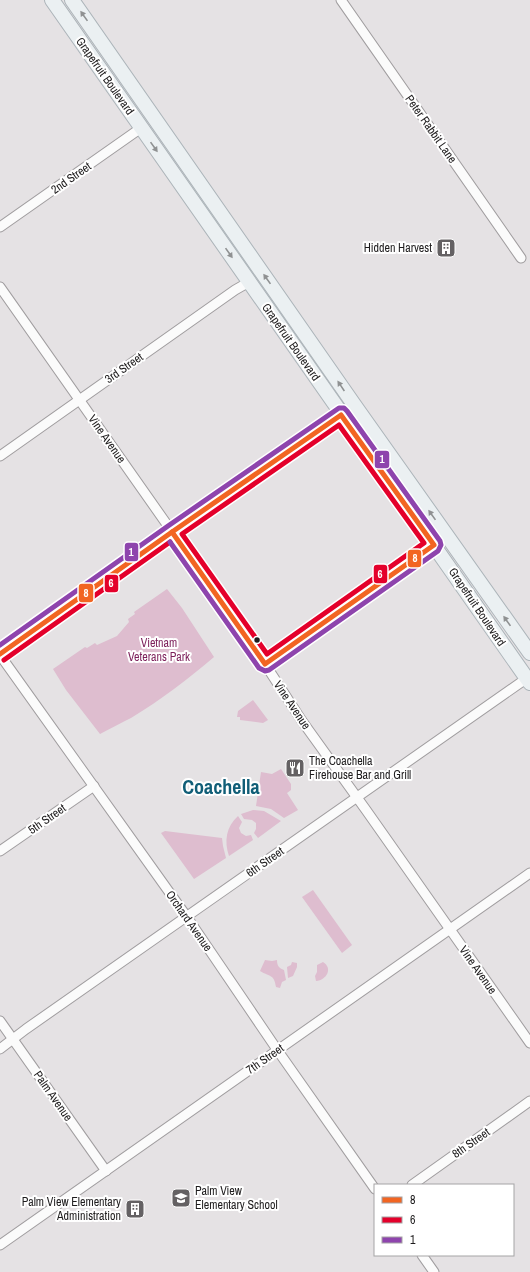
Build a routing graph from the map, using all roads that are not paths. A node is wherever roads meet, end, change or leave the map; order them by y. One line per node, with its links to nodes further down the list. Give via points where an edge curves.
1 (52, 0): 4 (main road, Grapefruit Boulevard)
2 (72, 0): 10 (main road, Grapefruit Boulevard, one-way to 2)
3 (341, 0): 6 (street, Peter Rabbit Lane)
4 (141, 128): 5 (street, 2nd Street); 7 (main road, Grapefruit Boulevard, one-way to 7)
5 (0, 227)
6 (521, 258)
7 (250, 282): 9 (street, 3rd Street, via 229,294); 11 (main road, Grapefruit Boulevard)
8 (0, 287): 9 (street, Vine Avenue)
9 (79, 400): 12 (street, 3rd Street); 13 (street, Vine Avenue)
10 (355, 406): 11 (street); 15 (main road, Grapefruit Boulevard, one-way to 10)
11 (341, 415): 13 (street); 14 (main road, Grapefruit Boulevard)
12 (0, 456)
13 (172, 532): 16 (street); 17 (street, Vine Avenue)
14 (434, 545): 17 (street); 18 (main road, Grapefruit Boulevard)
15 (530, 653)
16 (0, 654): 19 (street, Orchard Avenue)
17 (265, 664): 20 (street, Vine Avenue, via 302,721)
18 (529, 679): 20 (street, 6th Street)
19 (94, 786): 21 (street, 5th Street); 23 (street, Orchard Avenue)
20 (357, 796): 23 (street, 6th Street); 24 (street, Vine Avenue)
21 (0, 851)
22 (530, 873): 24 (street, 7th Street)
23 (187, 917): 26 (street, 6th Street); 29 (street, Orchard Avenue)
24 (450, 929): 27 (street, Vine Avenue); 29 (street, 7th Street)
25 (0, 1021): 26 (street, Palm Avenue)
26 (13, 1039): 28 (street, 6th Street); 31 (street, Palm Avenue)
27 (530, 1043)
28 (0, 1048)
29 (278, 1051): 31 (street, 7th Street); 33 (street, Orchard Avenue)
30 (530, 1101): 32 (street, 8th Street)
31 (106, 1171): 34 (street, 7th Street)
32 (413, 1184)
33 (374, 1188)
34 (0, 1245)
35 (423, 1256): 36 (street)
36 (434, 1272)

